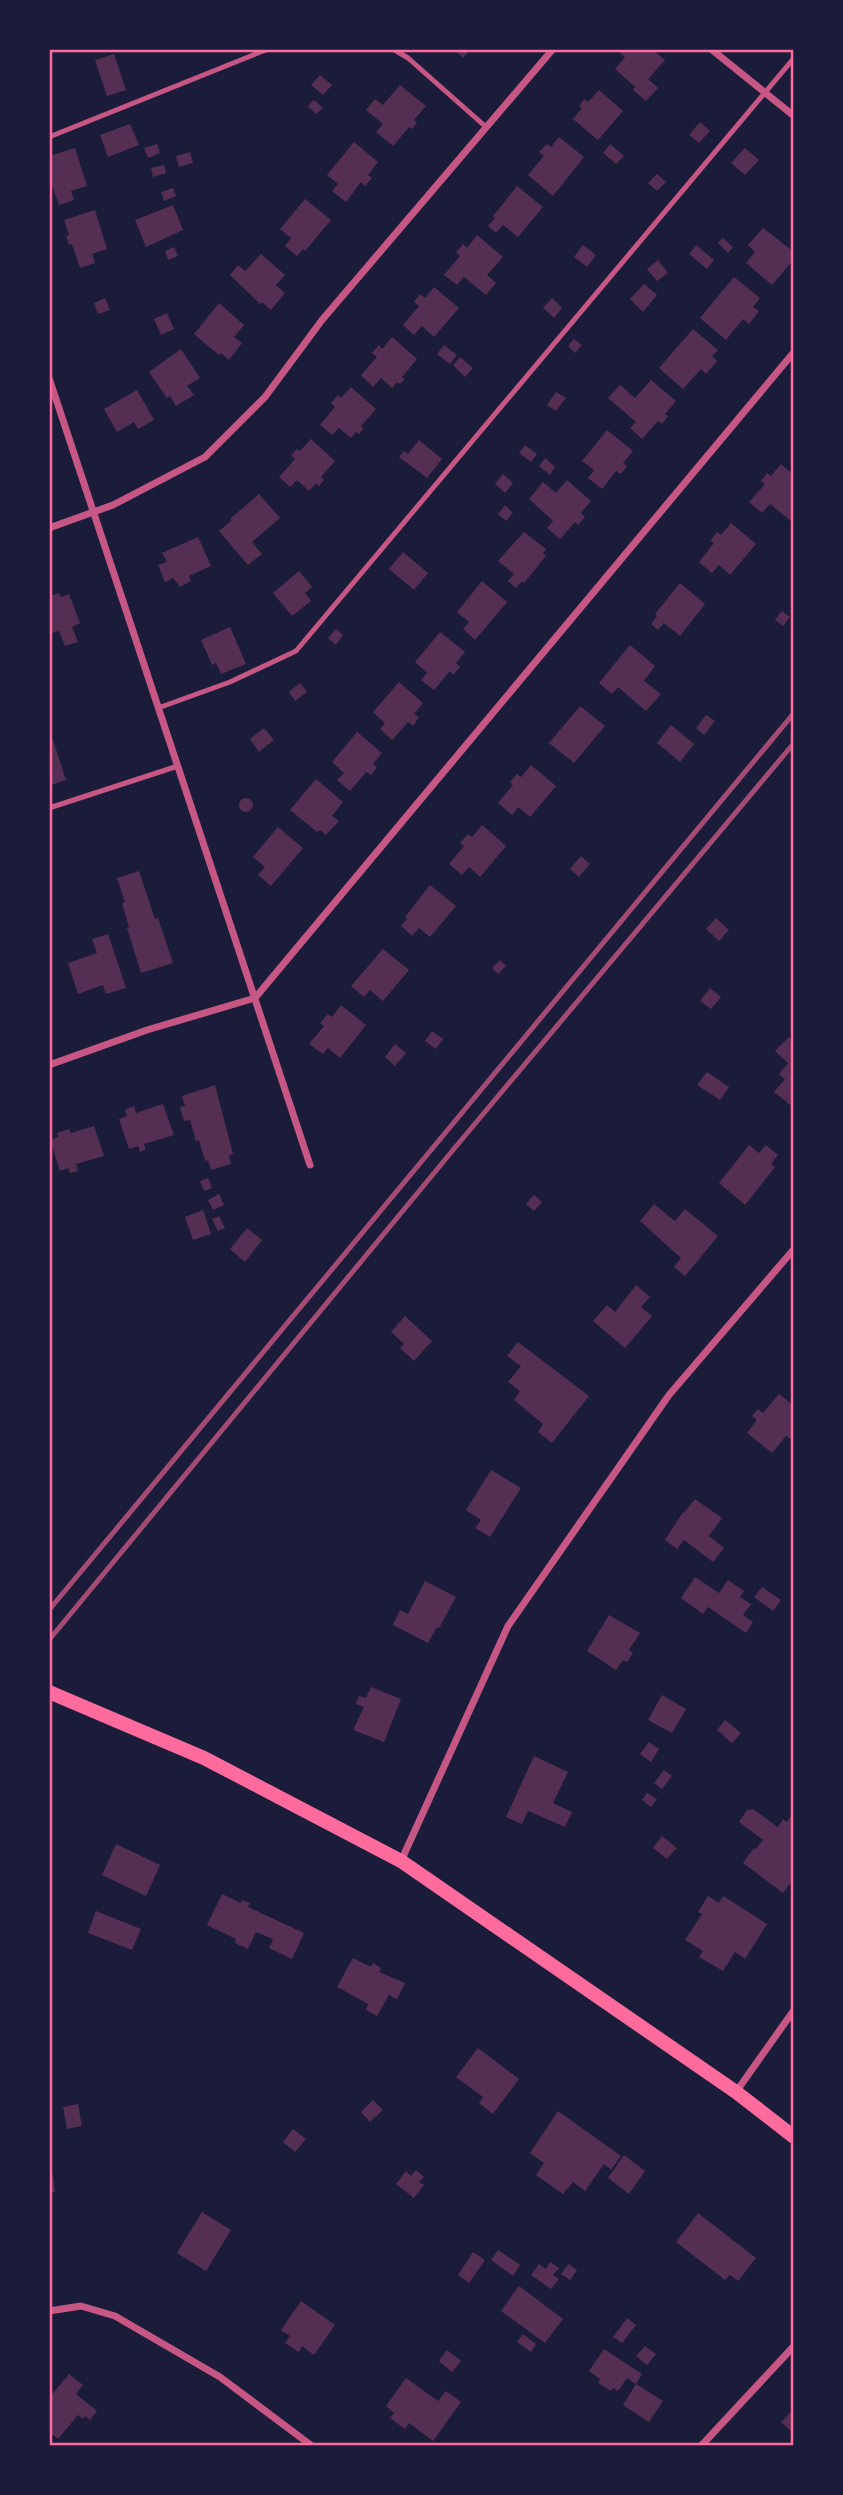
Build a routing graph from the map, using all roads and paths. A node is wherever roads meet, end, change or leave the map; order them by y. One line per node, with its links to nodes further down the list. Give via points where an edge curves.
1 (268, 49): 9 (lane)
2 (393, 49): 8 (lane)
3 (553, 49): 8 (street)
4 (711, 49): 6 (street)
5 (794, 58): 6 (lane)
6 (765, 93): 7 (street); 14 (lane, via 296,651)
7 (794, 116)
8 (486, 127): 12 (street, via 322,320 265,397 205,457)
9 (49, 136)
10 (794, 352): 17 (street)
11 (49, 378): 12 (street)
12 (94, 512): 13 (street); 14 (street)
13 (49, 528)
14 (158, 708): 15 (street)
15 (178, 766): 16 (lane); 17 (street)
16 (49, 808)
17 (255, 998): 18 (street); 19 (street)
18 (49, 1065)
19 (310, 1165)
20 (794, 1249): 22 (street, via 669,1395 508,1626)
21 (49, 1692): 22 (main road, via 204,1758)
22 (401, 1861): 24 (main road)
23 (794, 2010): 24 (street)
24 (736, 2091): 25 (main road)
25 (794, 2137)
26 (49, 2311): 28 (street, via 81,2306 115,2316 220,2376)
27 (794, 2346): 29 (street)
28 (312, 2446)
29 (701, 2446)

